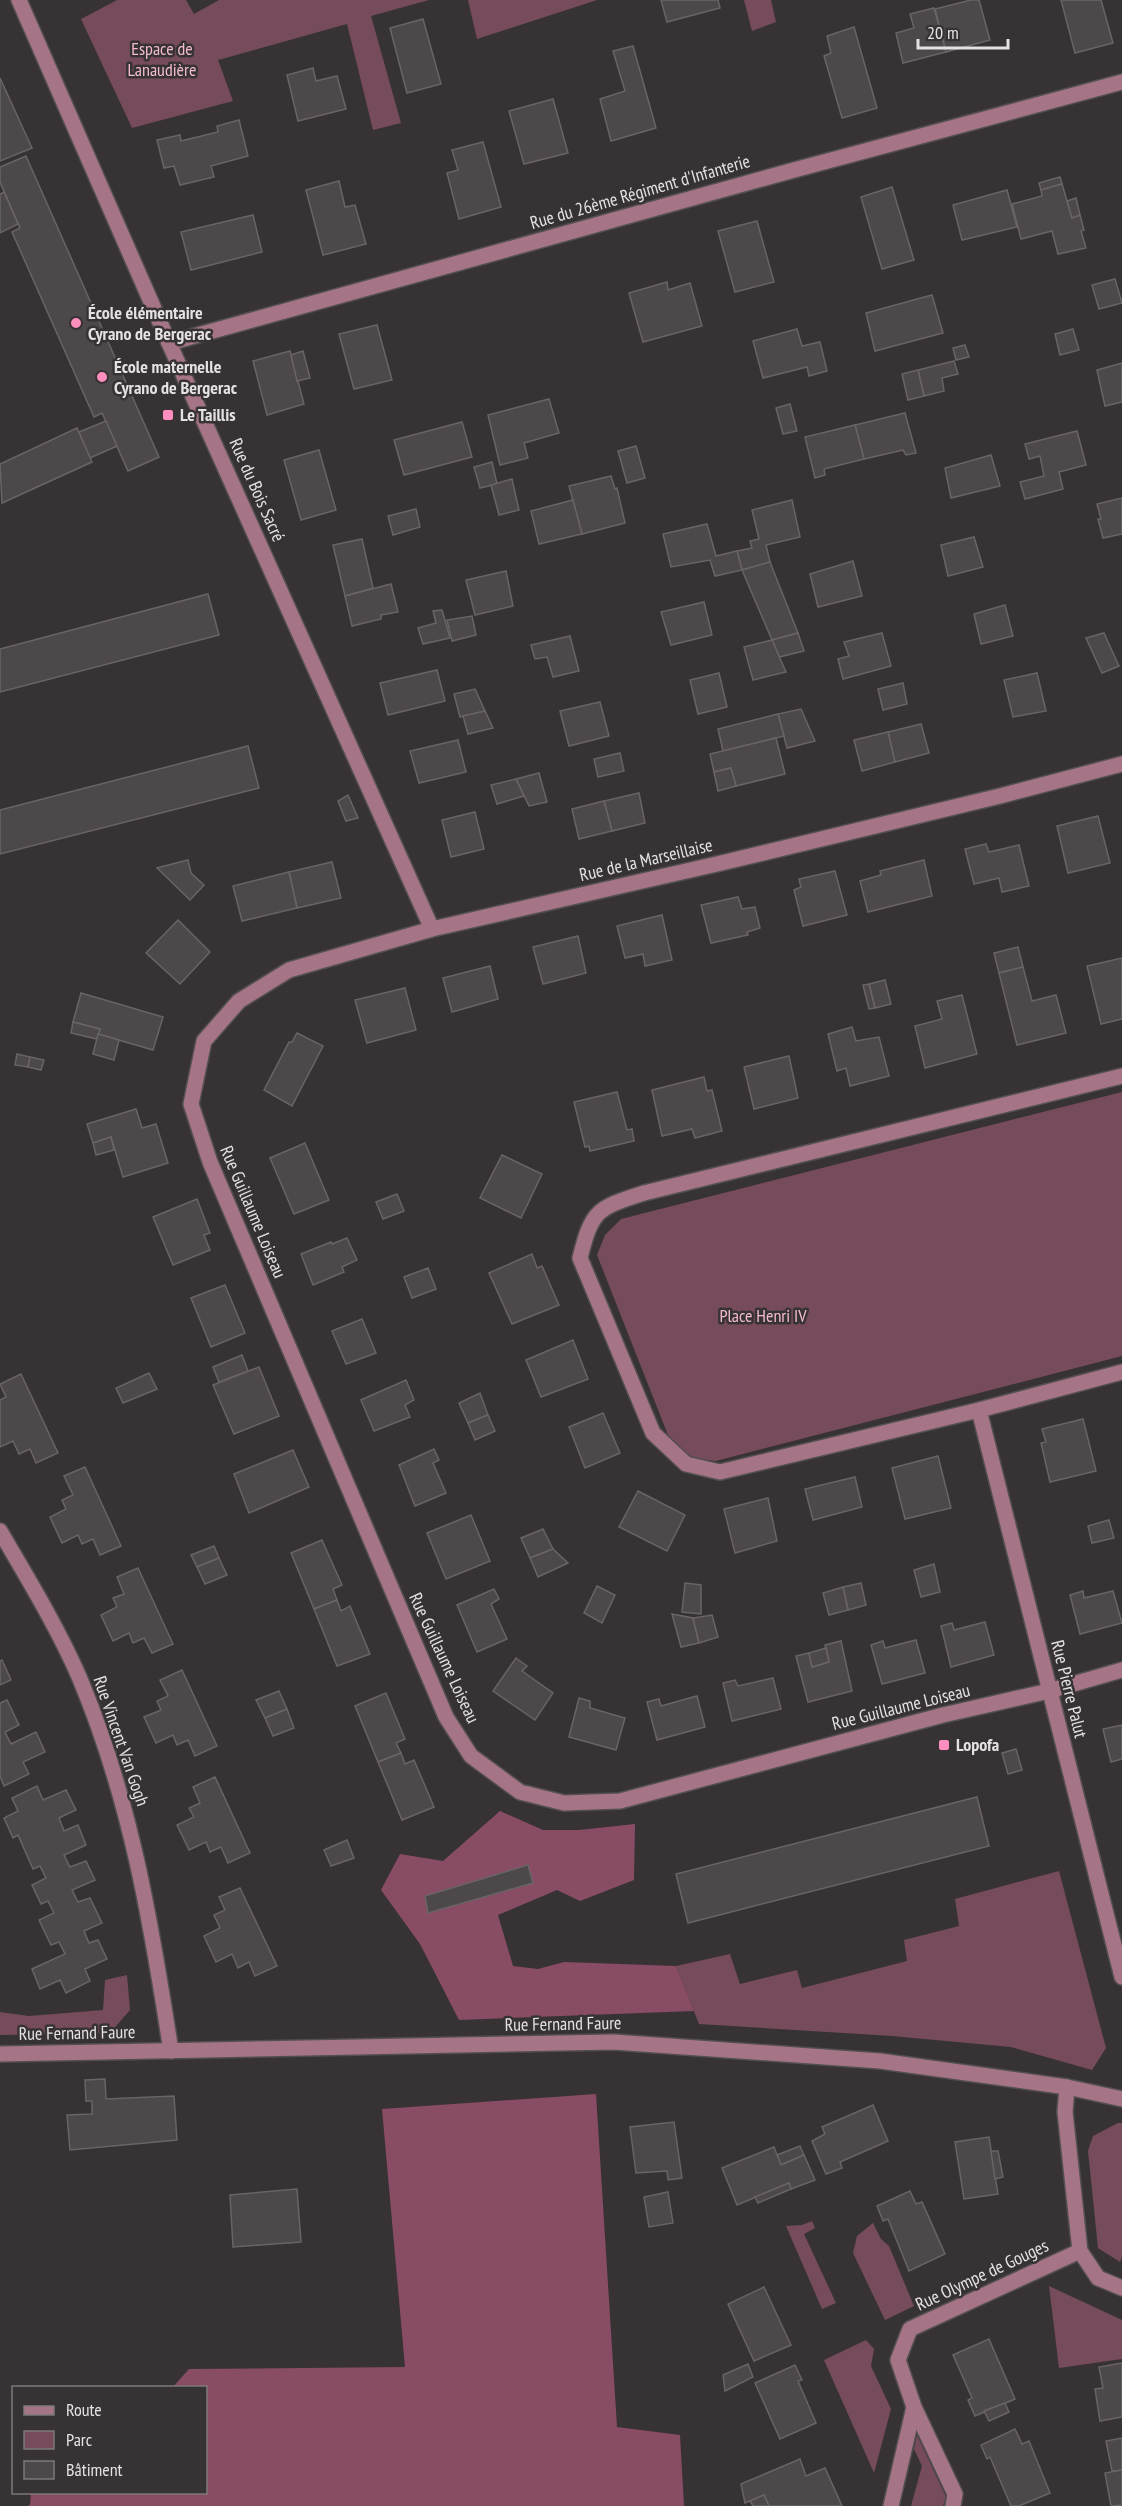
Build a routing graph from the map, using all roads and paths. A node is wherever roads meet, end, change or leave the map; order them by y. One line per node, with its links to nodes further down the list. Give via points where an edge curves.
1 (19, 0): 3 (street, Rue du Bois Sacré)
2 (1122, 82): 3 (street, Rue du 26ème Régiment d'Infanterie)
3 (169, 344): 5 (street, Rue du Bois Sacré)
4 (1122, 764): 5 (street, Rue de la Marseillaise)
5 (432, 929): 6 (street, Rue de la Marseillaise, via 289,970 239,1001)
6 (204, 1041): 12 (street, Rue Guillaume Loiseau, via 191,1104 210,1161 446,1717 471,1756 520,1792 564,1803 620,1801 943,1715)
7 (1122, 1076): 9 (street, via 644,1193 606,1206 588,1227 580,1258 653,1433 686,1464 720,1472)
8 (1122, 1372): 9 (street)
9 (979, 1410): 12 (street, Rue Pierre Palut)
10 (0, 1531): 14 (street, Rue Vincent Van Gogh, via 80,1679 120,1790 149,1911)
11 (1122, 1670): 12 (street, Rue Guillaume Loiseau)
12 (1049, 1691): 13 (street, Rue Pierre Palut)
13 (1122, 1977)
14 (171, 2051): 15 (street, Rue Fernand Faure); 16 (street, Rue Fernand Faure, via 614,2042 880,2061)
15 (0, 2054)
16 (1067, 2087): 17 (street, Rue Fernand Faure); 18 (street, via 1065,2112)
17 (1122, 2099)
18 (1080, 2251): 19 (street, via 1098,2278); 20 (street, Rue Olympe de Gouges, via 910,2329 898,2360)
19 (1122, 2288)
20 (914, 2407): 21 (street); 22 (street, Rue Olympe de Gouges, via 955,2494)
21 (891, 2506)
22 (953, 2506)

